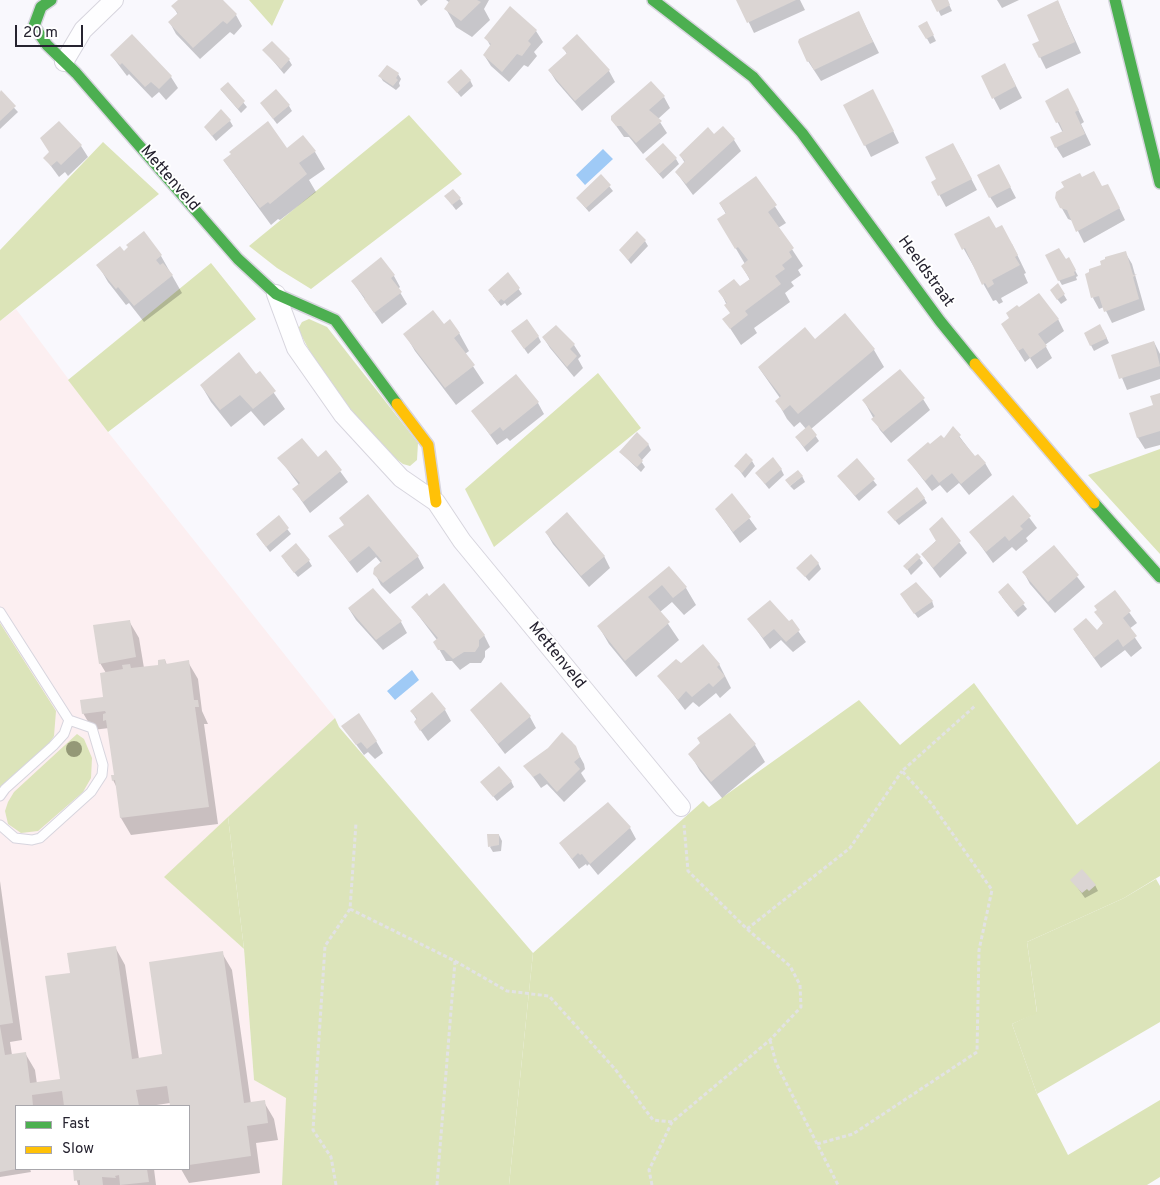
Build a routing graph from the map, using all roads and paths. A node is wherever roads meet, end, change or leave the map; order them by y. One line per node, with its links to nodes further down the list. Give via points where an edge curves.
1 (51, 0): 5 (street, Mettenveld, via 41,7 34,26)
2 (114, 0): 5 (street, via 83,30)
3 (652, 0): 9 (street, Heeldstraat, via 753,77 802,133 940,321 1033,434)
4 (1115, 0): 6 (street)
5 (64, 62): 7 (street, Mettenveld, via 238,259)
6 (1160, 183)
7 (276, 294): 8 (street, Mettenveld, via 296,348 343,416 401,478); 8 (street, Mettenveld, via 335,320 428,445)
8 (436, 502): 15 (street, Mettenveld, via 462,541)
9 (1160, 577)
10 (0, 612): 12 (lane)
11 (975, 706): 13 (path)
12 (68, 720): 14 (lane, via 64,734); 17 (lane, via 92,728 103,765 98,784 40,838 15,838)
13 (902, 770): 19 (path, via 850,848); 23 (path, via 931,803 992,890 979,950 976,1052 853,1134)
14 (0, 796)
15 (681, 807): 19 (path, via 688,871)
16 (356, 823): 18 (path)
17 (0, 825)
18 (350, 910): 20 (path); 24 (path, via 325,946 313,1130 331,1157)
19 (747, 929): 21 (path, via 790,966 800,985 801,1007)
20 (455, 961): 22 (path, via 507,991 549,996 615,1069 653,1120); 25 (path)
21 (770, 1040): 22 (path); 23 (path, via 776,1063)
22 (672, 1122): 26 (path, via 648,1170)
23 (817, 1144): 27 (path)
24 (336, 1185)
25 (437, 1185)
26 (652, 1185)
27 (838, 1185)

